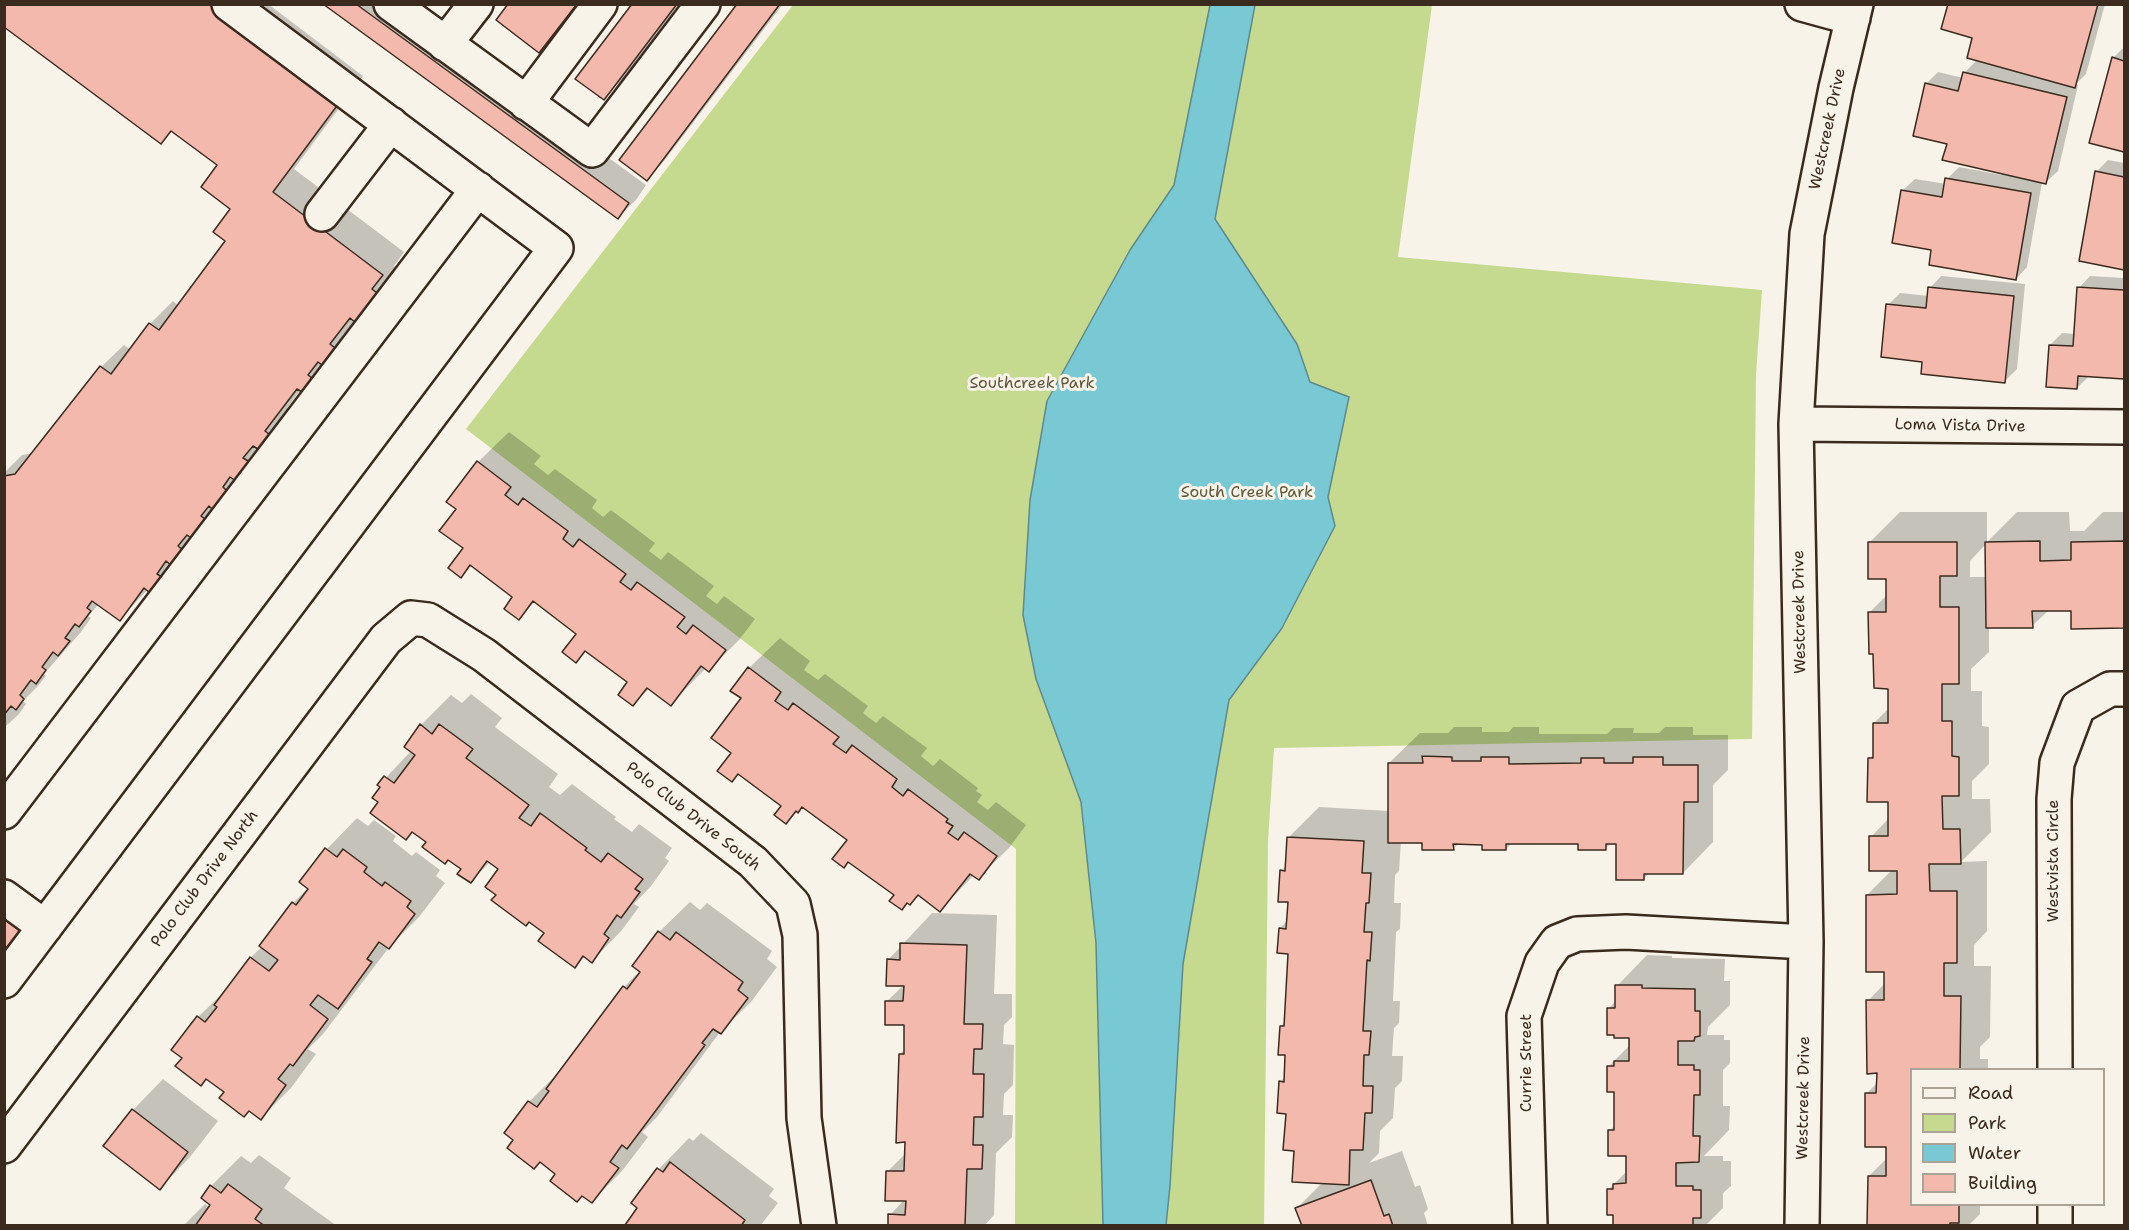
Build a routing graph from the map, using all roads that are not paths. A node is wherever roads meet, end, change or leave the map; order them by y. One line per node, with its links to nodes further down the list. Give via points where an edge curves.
1 (229, 4): 10 (street)
2 (391, 4): 8 (street)
3 (476, 4): 8 (street)
4 (600, 4): 9 (street)
5 (704, 4): 9 (street, via 592,150)
6 (1802, 4): 7 (street)
7 (1854, 11): 13 (street, Westcreek Drive, via 1807,234)
8 (445, 44): 9 (street)
9 (526, 103)
10 (391, 124): 11 (street); 12 (street)
11 (478, 189): 17 (street); 19 (street, via 556,248)
12 (322, 214)
13 (1796, 424): 14 (street, Loma Vista Drive); 20 (street, Westcreek Drive)
14 (2124, 428)
15 (411, 618): 23 (street, Polo Club Drive North, via 386,639); 25 (street, Polo Club Drive South, via 428,620 484,655 753,862 793,904 800,935 804,1119)
16 (2124, 689): 22 (street, Westvista Circle, via 2110,689 2078,707 2057,763)
17 (4, 812)
18 (4, 897): 19 (street)
19 (45, 927): 21 (street)
20 (1806, 942): 26 (street, Currie Street, via 1626,932 1577,934 1557,942 1542,963 1524,1016); 27 (street, Westcreek Drive)
21 (4, 981)
22 (2055, 1068)
23 (4, 1146)
24 (2055, 1206): 28 (street)
25 (819, 1226)
26 (1530, 1226)
27 (1802, 1226)
28 (2055, 1226)

